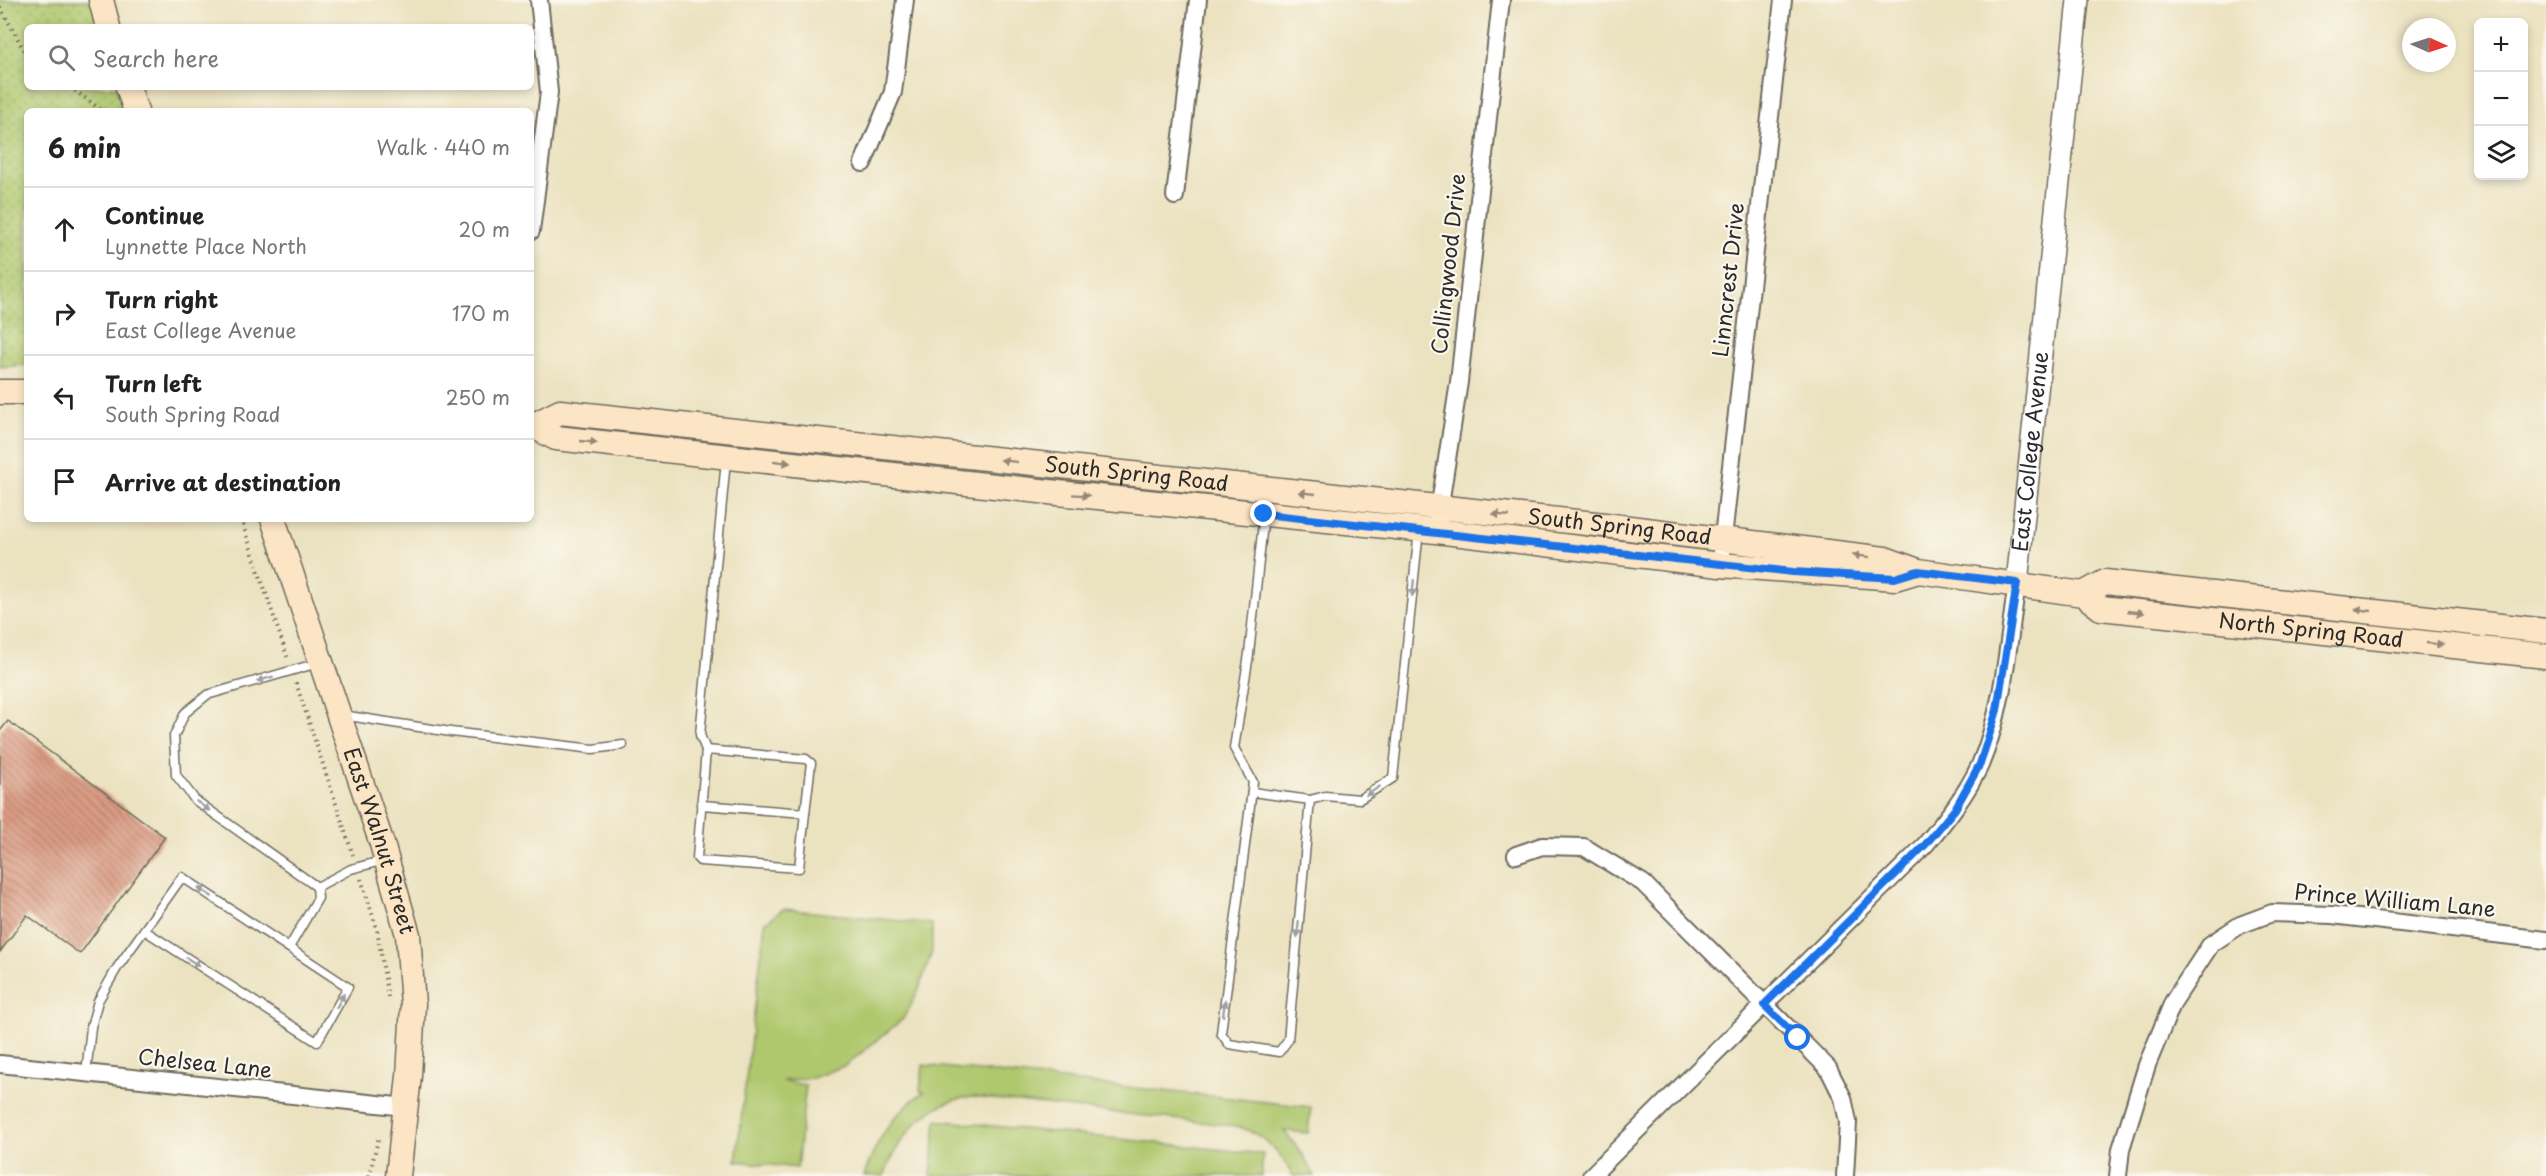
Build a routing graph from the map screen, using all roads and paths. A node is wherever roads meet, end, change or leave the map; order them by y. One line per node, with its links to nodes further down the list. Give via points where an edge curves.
1 (101, 0): 9 (main road)
2 (539, 0): 17 (street, via 549,92)
3 (905, 0): 15 (street, via 893,92)
4 (1198, 0): 16 (street)
5 (1501, 0): 28 (street, Collingwood Drive, via 1459,382)
6 (1783, 0): 29 (street, Linncrest Drive)
7 (2078, 0): 32 (street, East College Avenue)
8 (0, 7): 10 (path)
9 (107, 24)
10 (24, 51)
11 (74, 90): 13 (path)
12 (129, 90): 14 (main road)
13 (99, 108)
14 (135, 108)
15 (863, 163)
16 (1174, 196)
17 (534, 208)
18 (0, 392): 19 (main road)
19 (24, 392)
20 (534, 424): 22 (main road, South Spring Road, via 561,412)
21 (534, 426): 23 (main road, South Spring Road, one-way to 23, via 556,438)
22 (729, 430): 23 (main road); 24 (main road, South Spring Road, one-way to 22)
23 (727, 456): 25 (main road, South Spring Road, one-way to 25); 41 (lane, via 700,735)
24 (1276, 490): 25 (main road); 28 (main road, South Spring Road, one-way to 24)
25 (1269, 514): 28 (main road, South Spring Road); 42 (lane, via 1234,748 1253,782)
26 (242, 522): 35 (path)
27 (274, 522): 37 (main road, East Walnut Street)
28 (1432, 523): 29 (main road, South Spring Road, one-way to 28); 30 (main road, South Spring Road); 43 (lane, one-way to 43, via 1393,778 1360,799 1325,796)
29 (1723, 539): 30 (street, Linncrest Drive); 31 (main road, South Spring Road, one-way to 29, via 1885,560)
30 (1720, 565): 31 (main road, South Spring Road, via 1895,578)
31 (1918, 571): 32 (main road, South Spring Road)
32 (2017, 583): 33 (main road, North Spring Road); 54 (street, East College Avenue, via 1997,710 1980,764 1955,809 1925,845)
33 (2083, 594): 34 (main road, North Spring Road, one-way to 33, via 2105,582); 36 (main road, North Spring Road, one-way to 36, via 2101,608)
34 (2546, 631)
35 (281, 638)
36 (2546, 656)
37 (321, 663): 39 (main road, East Walnut Street); 49 (lane, one-way to 49, via 207,695 185,713 174,736 176,775 195,800)
38 (302, 699): 46 (path)
39 (339, 715): 40 (lane, via 593,749); 48 (main road, East Walnut Street)
40 (623, 745)
41 (706, 750): 44 (lane); 45 (lane, via 809,760)
42 (1252, 792): 43 (lane); 43 (lane, one-way to 42, via 1288,1040 1279,1052 1229,1044 1221,1033)
43 (1310, 800)
44 (702, 805): 45 (lane); 45 (lane, via 697,858 700,861 799,868)
45 (805, 813)
46 (348, 839)
47 (1516, 855): 54 (street, via 1542,846 1584,847 1643,883)
48 (387, 859): 49 (lane, via 351,869); 58 (main road, East Walnut Street, via 402,907 412,964)
49 (317, 887): 53 (lane, via 318,898)
50 (366, 892): 55 (path, via 383,958)
51 (144, 930): 53 (lane, one-way to 51, via 182,877); 53 (lane, one-way to 53, via 317,1042 348,987); 57 (lane, via 117,968 93,1013)
52 (2546, 940): 64 (street, Prince William Lane, via 2332,915 2272,913 2240,925 2211,944 2173,1002 2147,1065 2121,1149)
53 (290, 946)
54 (1764, 1005): 62 (street, East College Avenue); 63 (street, via 1828,1068 1843,1098 1848,1122)
55 (389, 1008)
56 (0, 1064): 57 (street, Chelsea Lane)
57 (86, 1074): 58 (street, Chelsea Lane)
58 (406, 1107): 61 (main road, East Walnut Street)
59 (381, 1127): 60 (path)
60 (369, 1176)
61 (398, 1176)
62 (1591, 1176)
63 (1845, 1176)
64 (2118, 1176)

